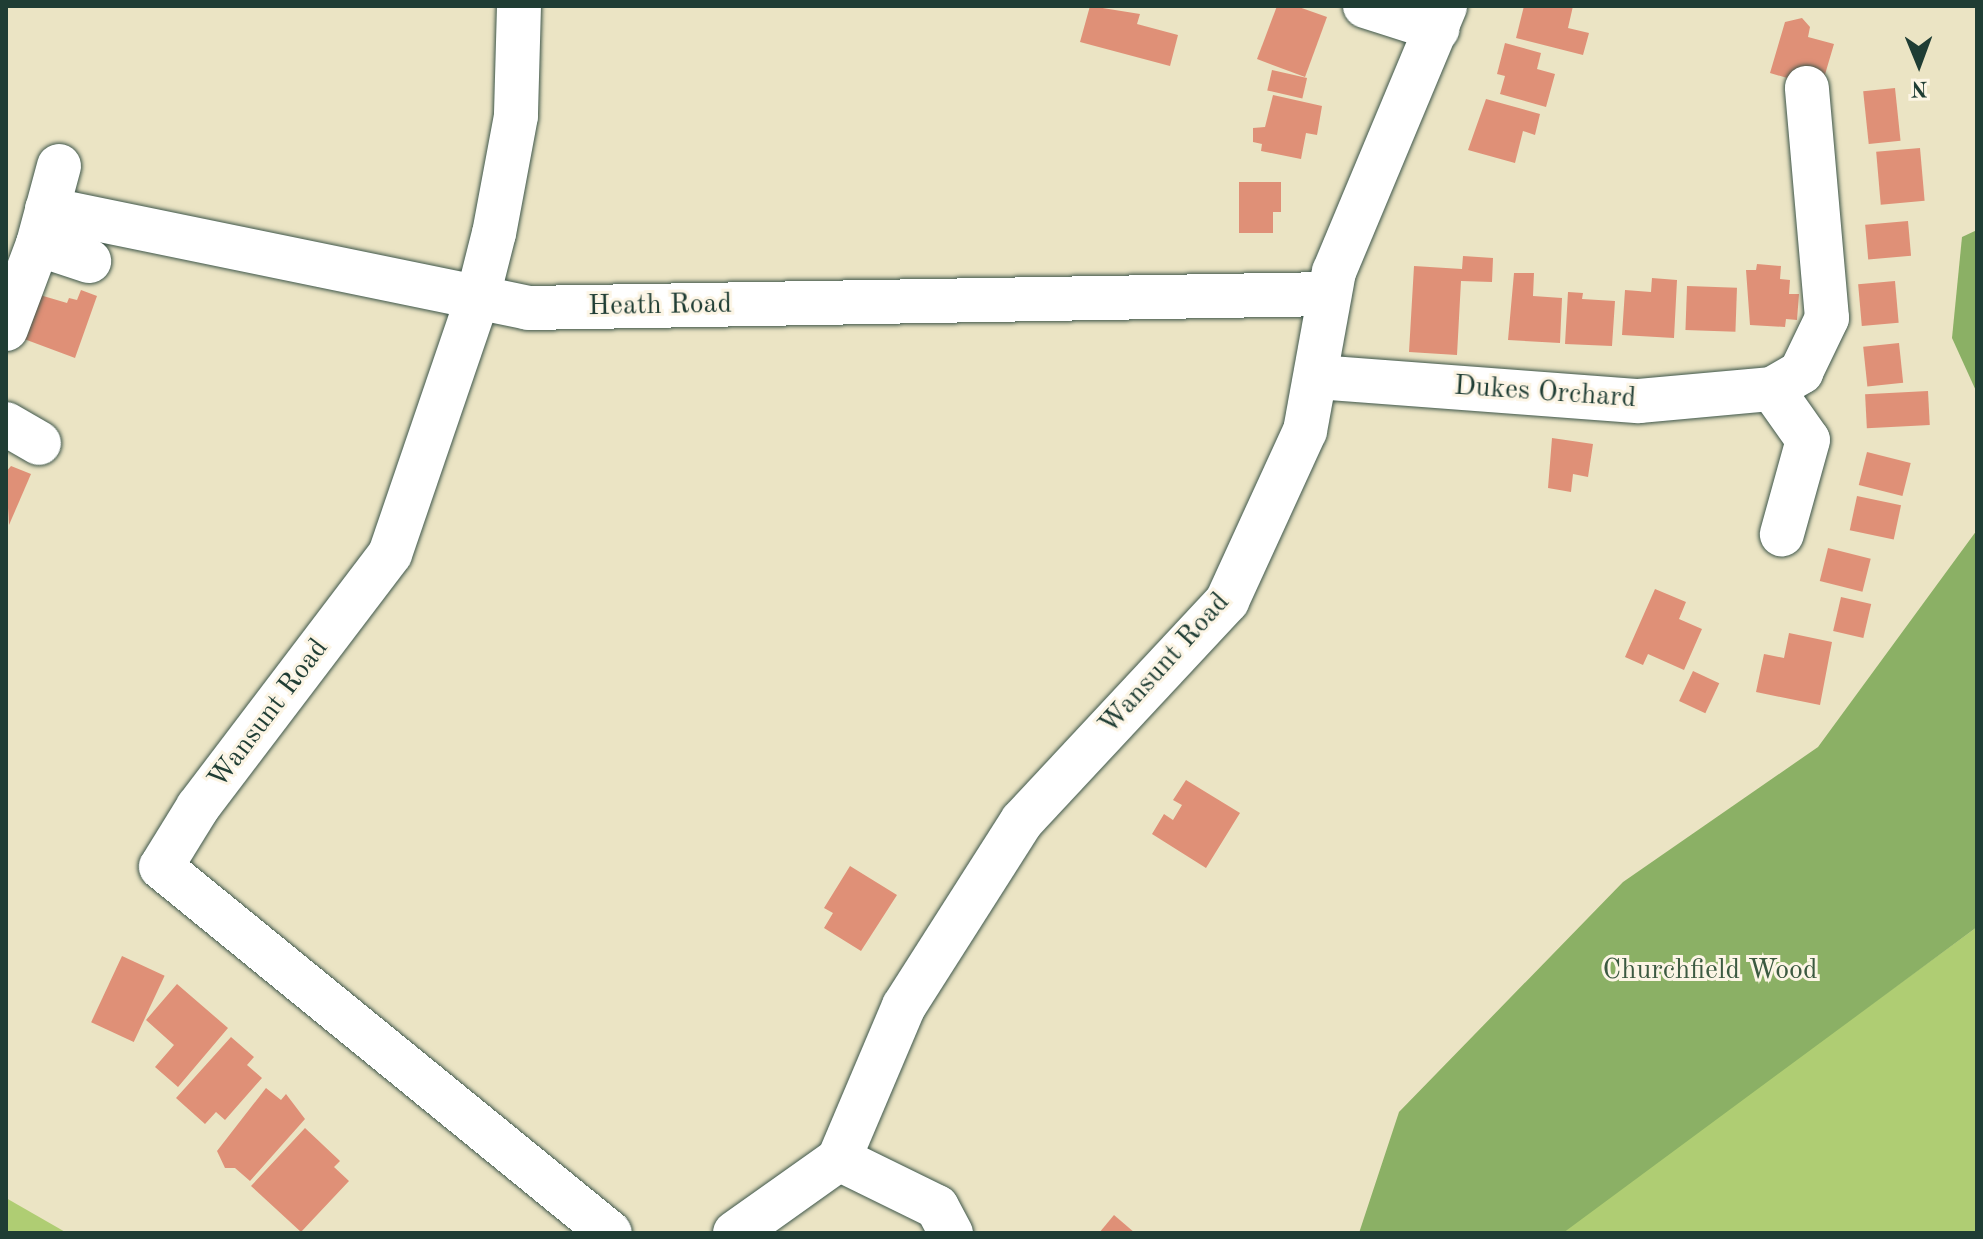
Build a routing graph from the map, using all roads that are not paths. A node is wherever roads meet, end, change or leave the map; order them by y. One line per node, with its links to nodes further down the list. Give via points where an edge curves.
1 (519, 6): 9 (street, Wansunt Road, via 516,116)
2 (1365, 6): 3 (street)
3 (1441, 18): 8 (street, Wansunt Road)
4 (1807, 88): 12 (street, via 1827,318 1801,372)
5 (59, 166): 6 (street)
6 (43, 226): 7 (street); 9 (street, Heath Road); 10 (street)
7 (89, 261)
8 (1327, 294): 9 (street, Heath Road, via 528,308); 11 (street, Wansunt Road)
9 (477, 300): 15 (street, Wansunt Road, via 390,554 198,807 161,867)
10 (6, 329)
11 (1317, 377): 12 (street, Dukes Orchard, via 1639,401); 14 (street, Wansunt Road, via 1305,431 1227,601 1022,821 904,1006)
12 (1772, 389): 13 (street, via 1808,440)
13 (1782, 534)
14 (839, 1159): 16 (street); 17 (street, via 937,1207)
15 (610, 1233)
16 (735, 1233)
17 (951, 1233)

